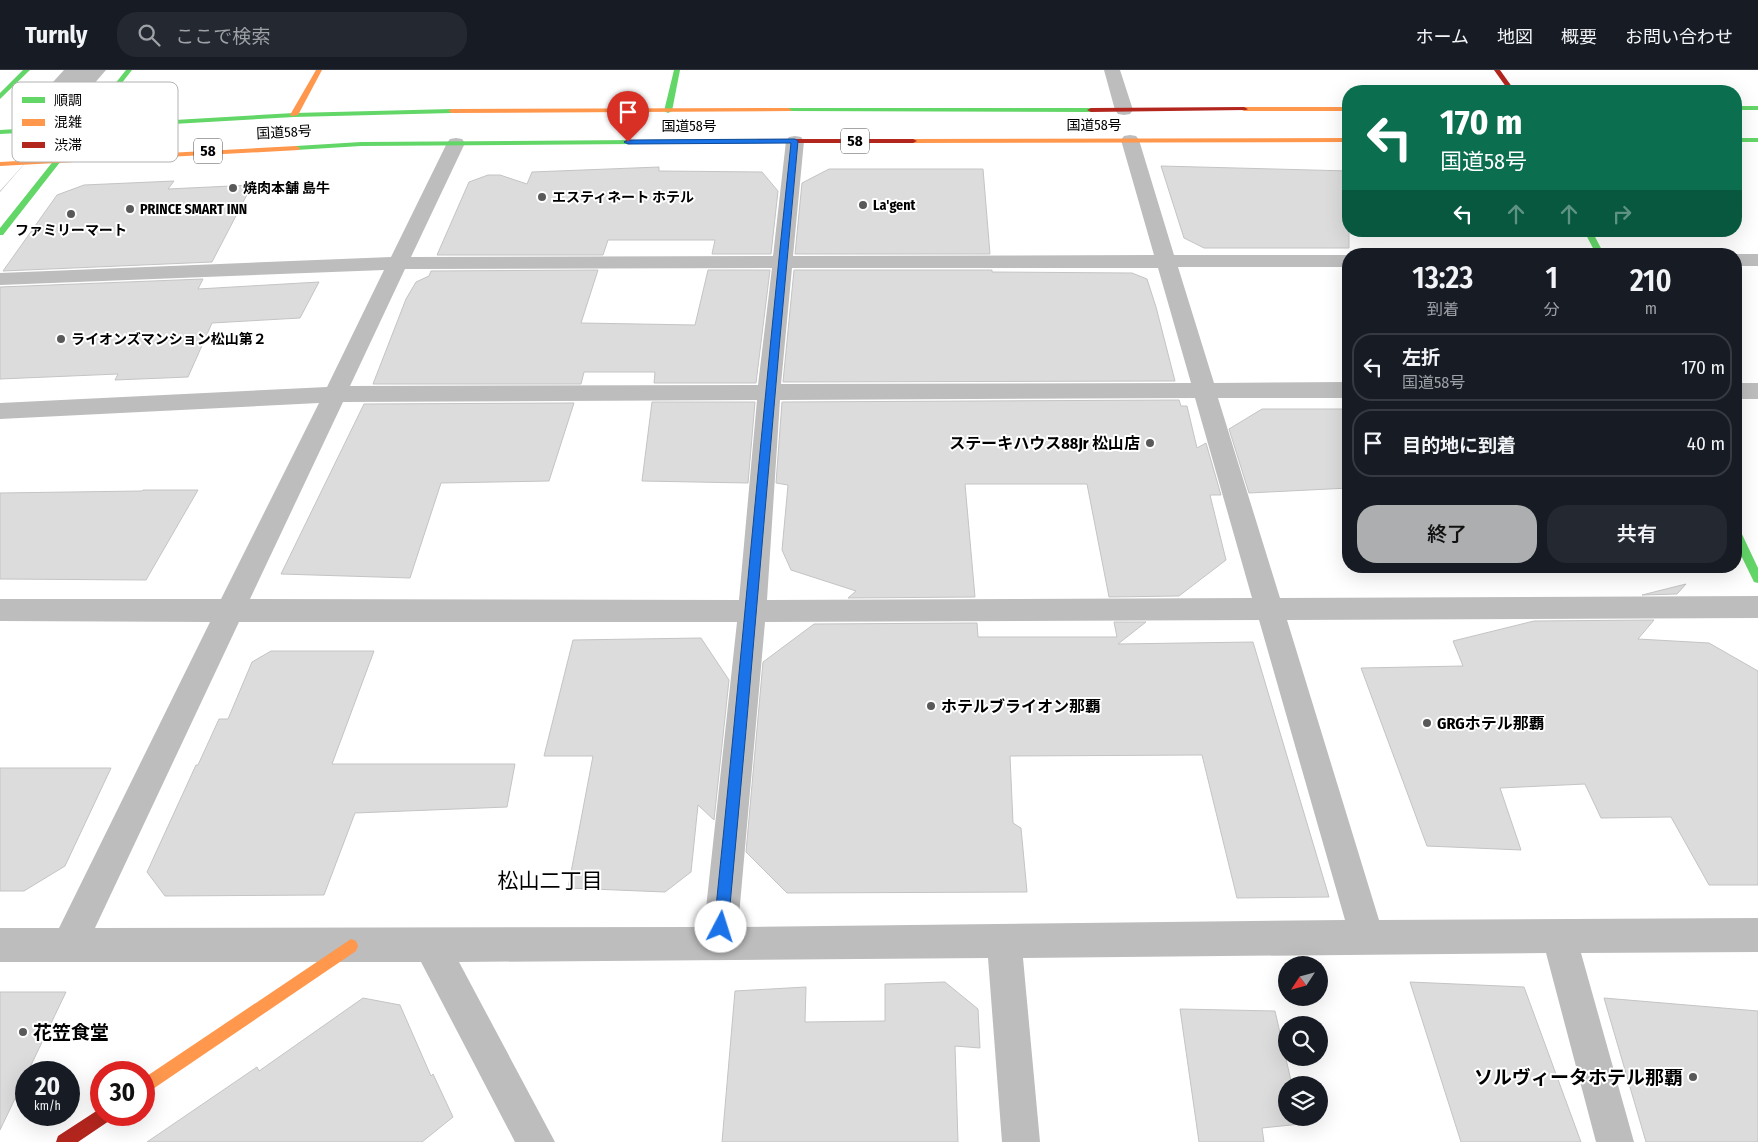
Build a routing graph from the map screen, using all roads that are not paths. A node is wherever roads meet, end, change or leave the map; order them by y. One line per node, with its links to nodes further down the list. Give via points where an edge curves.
1 (27, 70): 7 (main road)
2 (129, 70): 8 (main road)
3 (320, 70): 17 (main road)
4 (677, 70): 16 (main road)
5 (1112, 70): 14 (street)
6 (1497, 70): 10 (main road)
7 (15, 82)
8 (119, 82)
9 (12, 85): 11 (main road)
10 (1508, 85)
11 (0, 97)
12 (1742, 108): 13 (main road)
13 (1758, 108)
14 (1124, 110): 15 (main road, 国道58号 / 58); 16 (main road, 国道58号 / 58)
15 (1342, 110)
16 (668, 111): 17 (main road, 国道58号 / 58)
17 (294, 115): 18 (main road, 国道58号 / 58)
18 (178, 122)
19 (1130, 140): 20 (main road, 国道58号 / 58); 23 (main road, 国道58号 / 58); 33 (street)
20 (1342, 140)
21 (1742, 140): 22 (main road)
22 (1758, 140)
23 (795, 141): 24 (main road, 国道58号 / 58); 35 (street)
24 (456, 143): 25 (main road, 国道58号 / 58); 34 (street)
25 (178, 153)
26 (26, 162): 28 (main road, 国道58号 / 58)
27 (54, 162): 29 (main road)
28 (0, 164)
29 (0, 233)
30 (1742, 260): 31 (street)
31 (1758, 260)
32 (1342, 261): 33 (street)
33 (1167, 262): 35 (street); 37 (street)
34 (398, 263): 35 (street); 36 (street); 42 (street)
35 (782, 263): 41 (street)
36 (0, 280)
37 (1205, 389): 38 (street); 41 (street); 47 (street)
38 (1342, 390)
39 (1742, 391): 40 (street)
40 (1758, 391)
41 (769, 393): 42 (street); 50 (street)
42 (334, 394): 43 (street); 49 (street)
43 (0, 411)
44 (1742, 545): 45 (main road)
45 (1758, 578)
46 (1758, 607): 47 (street)
47 (1270, 609): 50 (street); 52 (street)
48 (0, 610): 49 (street)
49 (229, 610): 50 (street); 55 (street)
50 (752, 610): 56 (street)
51 (1758, 935): 53 (street)
52 (1367, 937): 53 (street); 54 (street)
53 (1559, 938): 65 (street)
54 (1004, 941): 56 (street); 64 (street)
55 (69, 944): 57 (street); 59 (street)
56 (719, 944): 58 (street)
57 (0, 945)
58 (431, 945): 59 (street); 63 (street)
59 (351, 946): 60 (main road)
60 (155, 1080)
61 (90, 1124): 62 (main road)
62 (64, 1142)
63 (536, 1142)
64 (1021, 1142)
65 (1615, 1142)

